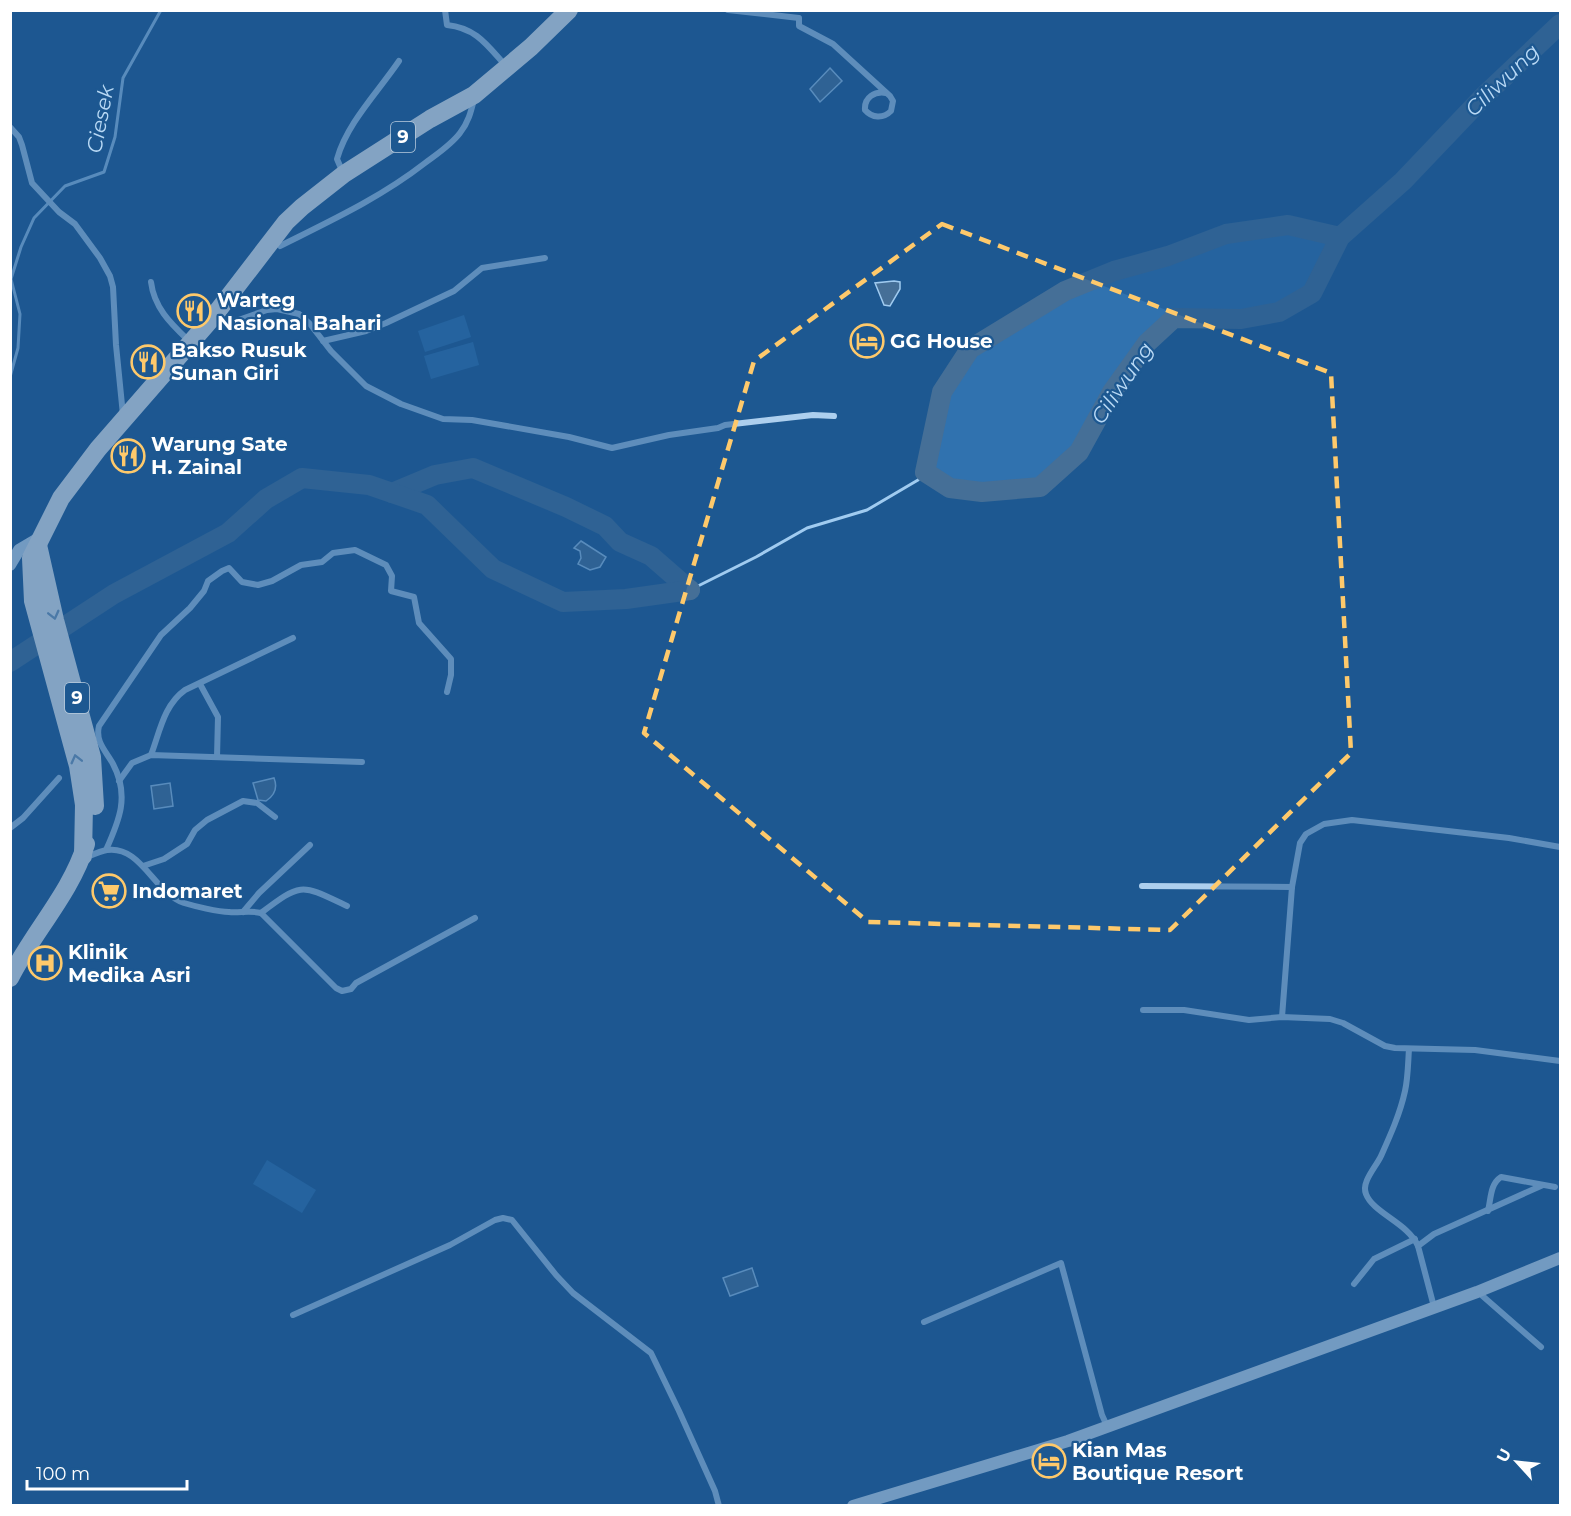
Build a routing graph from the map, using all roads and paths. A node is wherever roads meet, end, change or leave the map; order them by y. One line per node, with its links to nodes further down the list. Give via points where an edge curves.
1 (445, 10): 5 (street, via 447,25 471,31)
2 (728, 10): 6 (street, via 799,18 799,26 833,44)
3 (566, 12): 5 (highway, 9)
4 (399, 61): 9 (street, via 343,144 337,159)
5 (507, 68): 7 (highway, 9)
6 (886, 93): 6 (street, via 893,101 891,111 883,116 867,113 864,106 874,93)
7 (474, 95): 9 (highway, 9); 10 (street, via 467,123 451,144 380,194)
8 (10, 127): 17 (street, via 19,137 32,183 75,224 110,276)
9 (344, 174): 13 (highway, 9, via 286,222)
10 (280, 246)
11 (544, 258): 14 (street, via 483,268 454,291 386,323)
12 (151, 282): 15 (street, via 158,307)
13 (213, 317): 14 (street, via 227,324 267,310 289,311 307,320); 15 (highway, 9)
14 (323, 341): 16 (street, via 366,386 415,410 443,419 472,420 612,448 724,425)
15 (191, 342): 17 (highway, 9)
16 (834, 416)
17 (123, 420): 18 (highway, 9, via 61,498)
18 (38, 550): 19 (street, via 19,550); 32 (highway, 9, via 33,601 82,788)
19 (10, 565)
20 (293, 638): 21 (street)
21 (200, 684): 23 (street, via 175,698 166,710); 24 (street, via 218,717)
22 (447, 692): 27 (street, via 451,658 419,623 414,597 391,591 391,572 378,560 360,552 339,551 322,562 301,565 258,585 242,582 233,570 226,569 208,581 190,608 161,635 101,721 100,742)
23 (152, 755): 24 (street); 27 (street, via 132,763)
24 (217, 757): 25 (street)
25 (362, 762)
26 (59, 778): 29 (street)
27 (119, 781): 33 (street, via 121,817)
28 (275, 816): 34 (street, via 257,802 243,801 207,820 187,844 164,859)
29 (10, 828)
30 (310, 845): 38 (street)
31 (1560, 847): 36 (street, via 1509,837 1352,820 1324,824 1306,834 1300,843)
32 (84, 848): 33 (street); 41 (highway)
33 (106, 850): 34 (street, via 126,853)
34 (143, 866): 38 (street, via 166,894 182,902)
35 (1142, 886): 36 (street)
36 (1292, 887): 43 (street)
37 (347, 906): 39 (street, via 311,889 297,890)
38 (243, 912): 39 (street)
39 (261, 913): 40 (street, via 342,991)
40 (475, 918)
41 (10, 978)
42 (1143, 1010): 43 (street, via 1184,1010 1249,1020)
43 (1282, 1017): 44 (street, via 1330,1019 1386,1046)
44 (1409, 1049): 45 (street, via 1475,1050); 49 (street, via 1406,1090 1365,1191)
45 (1560, 1061)
46 (1543, 1185): 47 (street); 48 (street); 48 (street, via 1498,1178)
47 (1555, 1187)
48 (1488, 1211): 49 (street)
49 (1416, 1243): 51 (street, via 1374,1259); 53 (street)
50 (1560, 1258): 52 (street)
51 (1354, 1284)
52 (1477, 1292): 53 (street); 56 (street)
53 (1434, 1307): 57 (street)
54 (293, 1315): 58 (street, via 450,1245 495,1220 512,1220 573,1293 651,1353)
55 (924, 1322): 57 (street, via 1061,1263)
56 (1540, 1347)
57 (1107, 1426): 59 (street)
58 (719, 1506)
59 (853, 1506)

